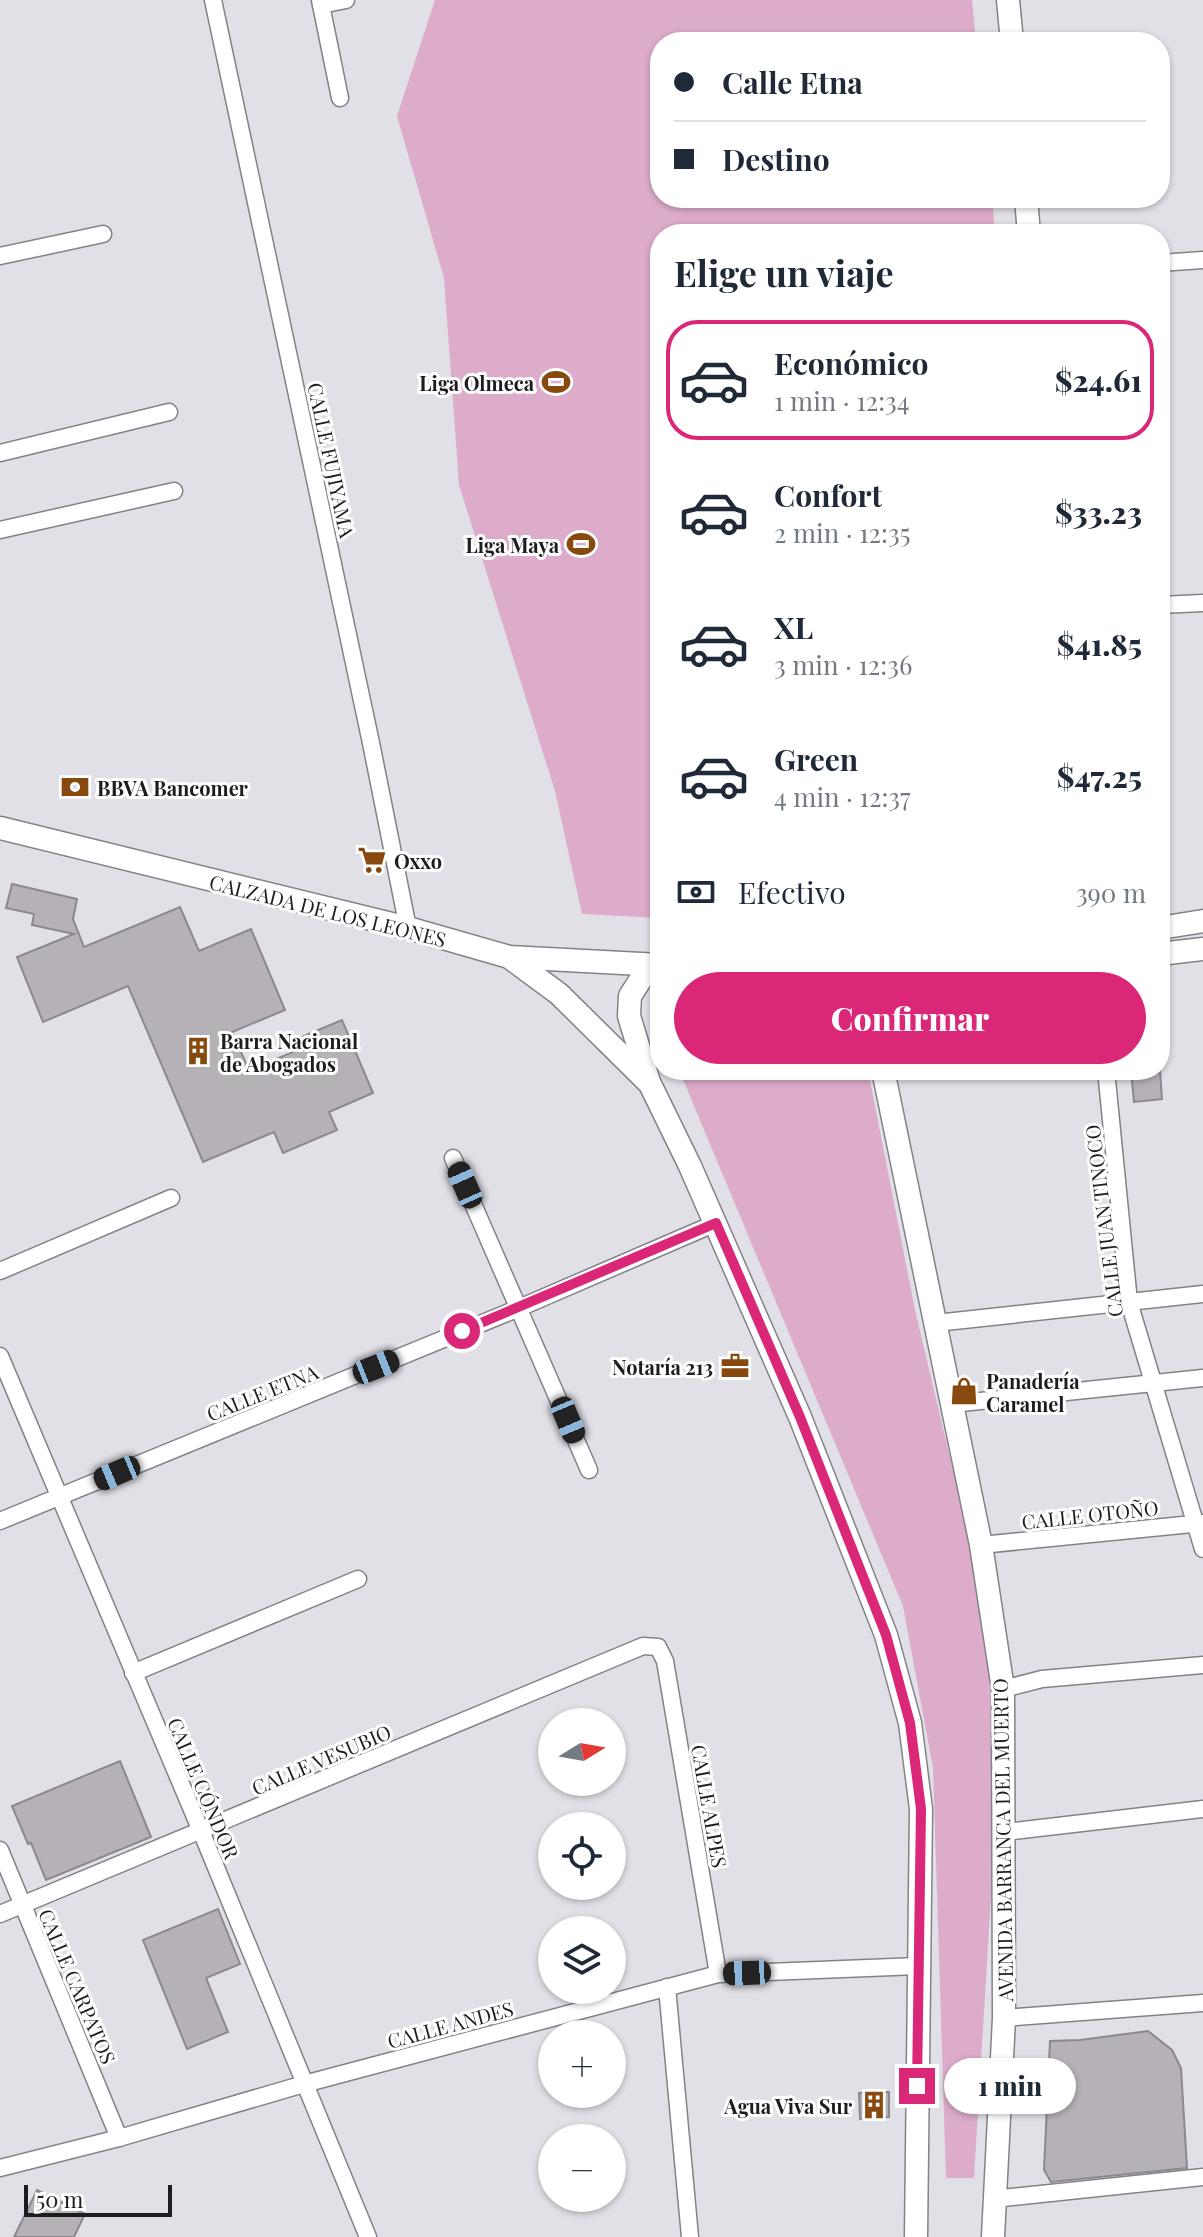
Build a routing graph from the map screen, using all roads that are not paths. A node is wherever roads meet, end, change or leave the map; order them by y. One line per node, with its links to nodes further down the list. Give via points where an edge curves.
1 (213, 0): 20 (street, CALLE FUJIYAMA)
2 (346, 0): 4 (street)
3 (1008, 0): 5 (main road)
4 (320, 2): 6 (street)
5 (1011, 32)
6 (340, 98)
7 (103, 234): 8 (street)
8 (0, 256)
9 (1203, 260): 10 (street)
10 (1170, 262)
11 (169, 412): 12 (street)
12 (0, 453)
13 (174, 491): 14 (street)
14 (0, 530)
15 (1203, 603): 16 (street)
16 (1170, 605)
17 (0, 828): 20 (main road, CALZADA DE LOS LEONES)
18 (1203, 921): 19 (main road)
19 (1170, 926)
20 (408, 928): 23 (main road, CALZADA DE LOS LEONES)
21 (1203, 949): 22 (main road)
22 (1170, 953)
23 (509, 957): 24 (main road, CALZADA DE LOS LEONES); 28 (main road, via 559,994)
24 (650, 965)
25 (650, 971): 28 (main road, via 630,996 629,1016)
26 (885, 1080): 36 (main road, AVENIDA BARRANCA DEL MUERTO)
27 (1107, 1080): 34 (street, CALLE JUAN TINOCO)
28 (649, 1082): 31 (main road)
29 (453, 1158): 35 (street)
30 (171, 1198): 32 (street)
31 (716, 1223): 35 (street, CALLE ETNA); 58 (main road, via 886,1635 910,1723 921,1809)
32 (0, 1271)
33 (1203, 1294): 34 (street)
34 (1129, 1302): 36 (street); 39 (street, CALLE JUAN TINOCO)
35 (519, 1308): 41 (street); 42 (street, CALLE ETNA)
36 (936, 1323): 40 (main road, AVENIDA BARRANCA DEL MUERTO)
37 (0, 1356): 42 (street, CALLE CÓNDOR)
38 (1203, 1378): 39 (street)
39 (1153, 1383): 40 (street); 44 (street, CALLE JUAN TINOCO)
40 (951, 1404): 45 (main road, AVENIDA BARRANCA DEL MUERTO)
41 (589, 1470)
42 (60, 1497): 43 (street, CALLE ETNA); 50 (street, CALLE CÓNDOR)
43 (0, 1521)
44 (1199, 1523): 45 (street, CALLE OTOÑO); 46 (street, CALLE JUAN TINOCO)
45 (981, 1545): 51 (main road, AVENIDA BARRANCA DEL MUERTO)
46 (1203, 1549)
47 (358, 1579): 50 (street)
48 (658, 1647): 53 (street, CALLE VESUBIO, via 643,1646); 59 (street, CALLE ALPES, via 665,1661)
49 (1203, 1665): 51 (street, via 1042,1679)
50 (133, 1673): 53 (street, CALLE CÓNDOR)
51 (1003, 1689): 54 (main road, AVENIDA BARRANCA DEL MUERTO)
52 (1203, 1809): 54 (street)
53 (201, 1831): 56 (street, CALLE VESUBIO); 63 (street, CALLE CÓNDOR)
54 (1005, 1832): 62 (main road, AVENIDA BARRANCA DEL MUERTO)
55 (0, 1850): 56 (street, CALLE CARPATOS)
56 (23, 1905): 57 (street, CALLE VESUBIO); 64 (street, CALLE CARPATOS)
57 (0, 1914)
58 (918, 1966): 59 (street, CALLE ANDES); 70 (main road)
59 (718, 1974): 60 (street, CALLE ANDES)
60 (667, 1987): 63 (street, CALLE ANDES); 69 (street)
61 (1203, 2003): 62 (street)
62 (1004, 2018): 67 (main road, AVENIDA BARRANCA DEL MUERTO)
63 (304, 2084): 64 (street, CALLE ANDES); 68 (street, CALLE CÓNDOR)
64 (119, 2138): 65 (street, CALLE ANDES)
65 (0, 2168)
66 (1203, 2177): 67 (street)
67 (993, 2199): 71 (main road, AVENIDA BARRANCA DEL MUERTO)
68 (368, 2237)
69 (690, 2237)
70 (916, 2237)
71 (993, 2237)

